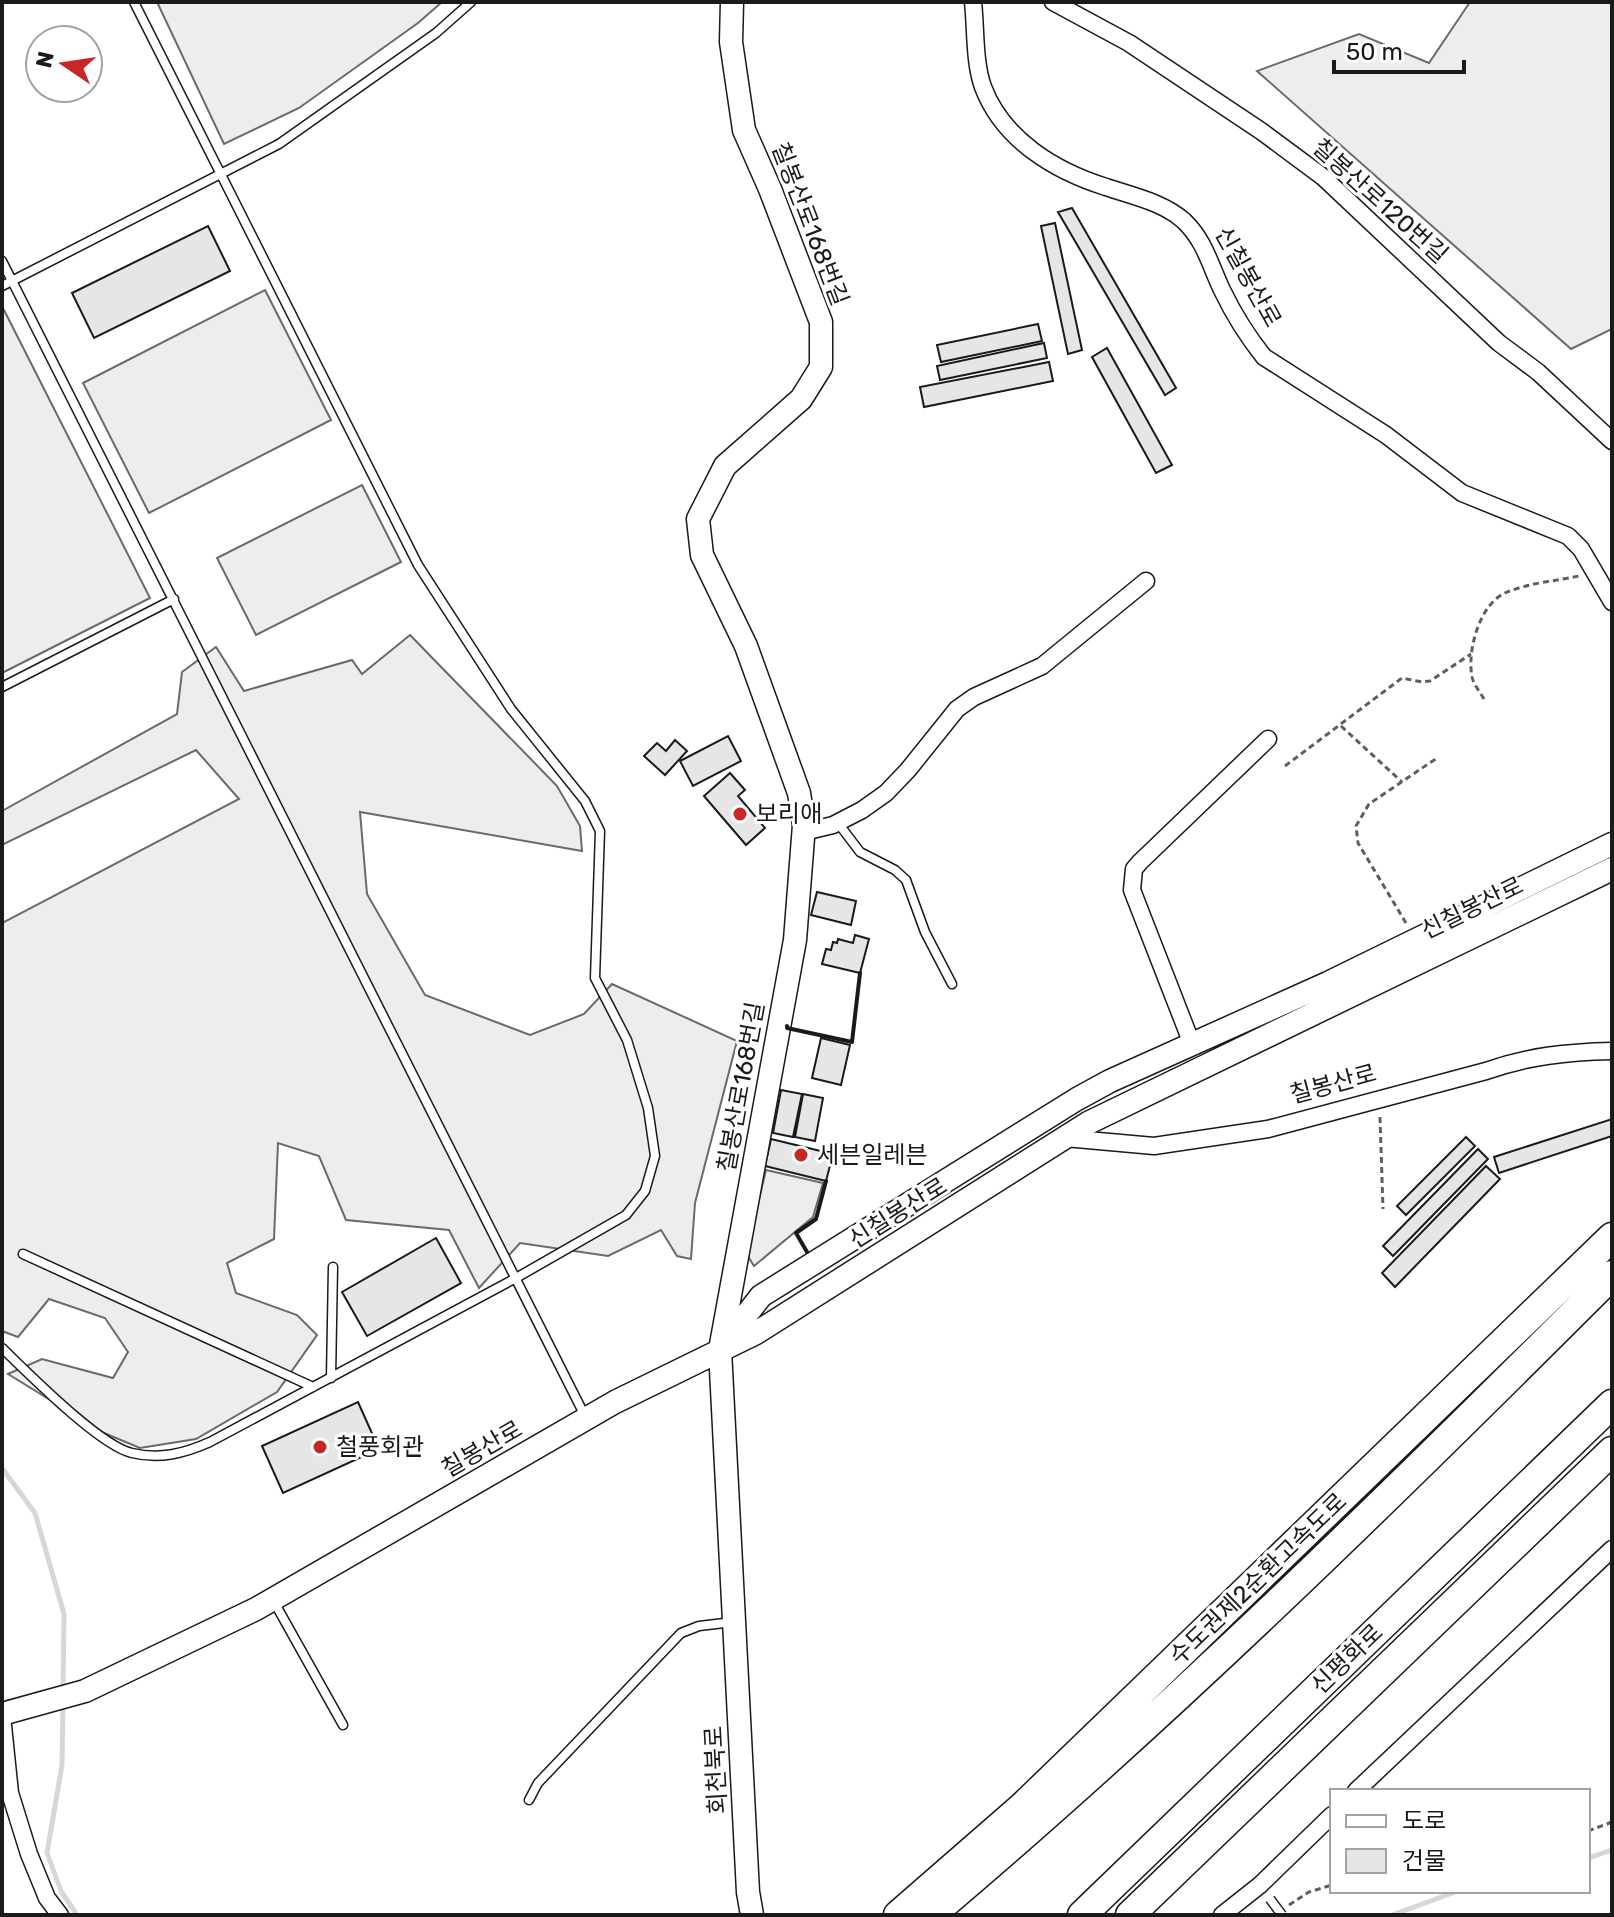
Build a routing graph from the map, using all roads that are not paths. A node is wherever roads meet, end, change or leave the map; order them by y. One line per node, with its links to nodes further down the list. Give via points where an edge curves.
1 (134, 2): 6 (lane)
2 (471, 2): 6 (lane, via 351,95 279,144)
3 (732, 2): 17 (street, 칠봉산로168번길, via 731,42 744,130 821,322 821,367 801,399 725,466 698,519 702,555 746,646 799,793)
4 (973, 2): 13 (street, 신칠봉산로, via 982,85 1029,149 1079,179 1164,207 1181,218 1204,246 1222,290 1264,357 1386,435 1462,493 1568,536)
5 (1053, 2): 10 (street, 칠봉산로120번길, via 1129,43 1323,177)
6 (220, 175): 8 (lane); 28 (lane, via 418,565 511,709 585,801 600,831 595,978 627,1040 648,1108 655,1156 645,1191 626,1215)
7 (2, 261): 8 (lane)
8 (12, 281): 9 (lane); 12 (lane)
9 (2, 286)
10 (1612, 441)
11 (1146, 581): 16 (street, via 1042,666 957,709 886,793)
12 (174, 599): 14 (lane); 28 (lane)
13 (1612, 602)
14 (2, 687)
15 (1268, 739): 21 (street, via 1140,862 1132,878 1132,890)
16 (838, 823): 17 (street); 20 (lane, via 860,852 906,880)
17 (804, 832): 30 (street, 칠봉산로168번길, via 795,940)
18 (1612, 844): 21 (street, 신칠봉산로)
19 (1612, 869): 23 (street, 신칠봉산로)
20 (952, 984)
21 (1192, 1044): 30 (street, 신칠봉산로, via 1077,1099 761,1296)
22 (1612, 1051): 23 (street, 칠봉산로, via 1516,1060 1268,1129 1167,1145)
23 (1065, 1138): 30 (street, 신칠봉산로, via 756,1333)
24 (1612, 1237): 49 (highway, 수도권제2순환고속도로, via 1022,1807)
25 (23, 1254): 32 (lane)
26 (333, 1267): 31 (lane)
27 (1612, 1275): 50 (highway, 수도권제2순환고속도로, via 1388,1500 1032,1830)
28 (516, 1278): 31 (lane); 34 (lane)
29 (2, 1348): 32 (lane, via 105,1441 132,1453 178,1455)
30 (720, 1350): 34 (street, 칠봉산로); 38 (street, 회천북로)
31 (331, 1378): 32 (lane)
32 (313, 1387)
33 (1612, 1404): 51 (highway, 신평화로)
34 (586, 1419): 37 (street, 칠봉산로)
35 (1612, 1451): 52 (highway, 신평화로)
36 (1612, 1549): 41 (street)
37 (273, 1599): 39 (street, 칠봉산로, via 85,1691); 40 (lane)
38 (734, 1622): 43 (lane, via 681,1633 538,1783); 48 (street, 회천북로)
39 (2, 1715): 42 (street)
40 (343, 1725)
41 (1358, 1789)
42 (6, 1797): 47 (street, via 47,1898)
43 (529, 1800)
44 (1330, 1817): 45 (street)
45 (1260, 1885): 46 (lane, bridge); 53 (street)
46 (1284, 1911)
47 (60, 1915)
48 (752, 1915)
49 (898, 1915)
50 (931, 1915)
51 (1082, 1915)
52 (1130, 1915)
53 (1222, 1915)

